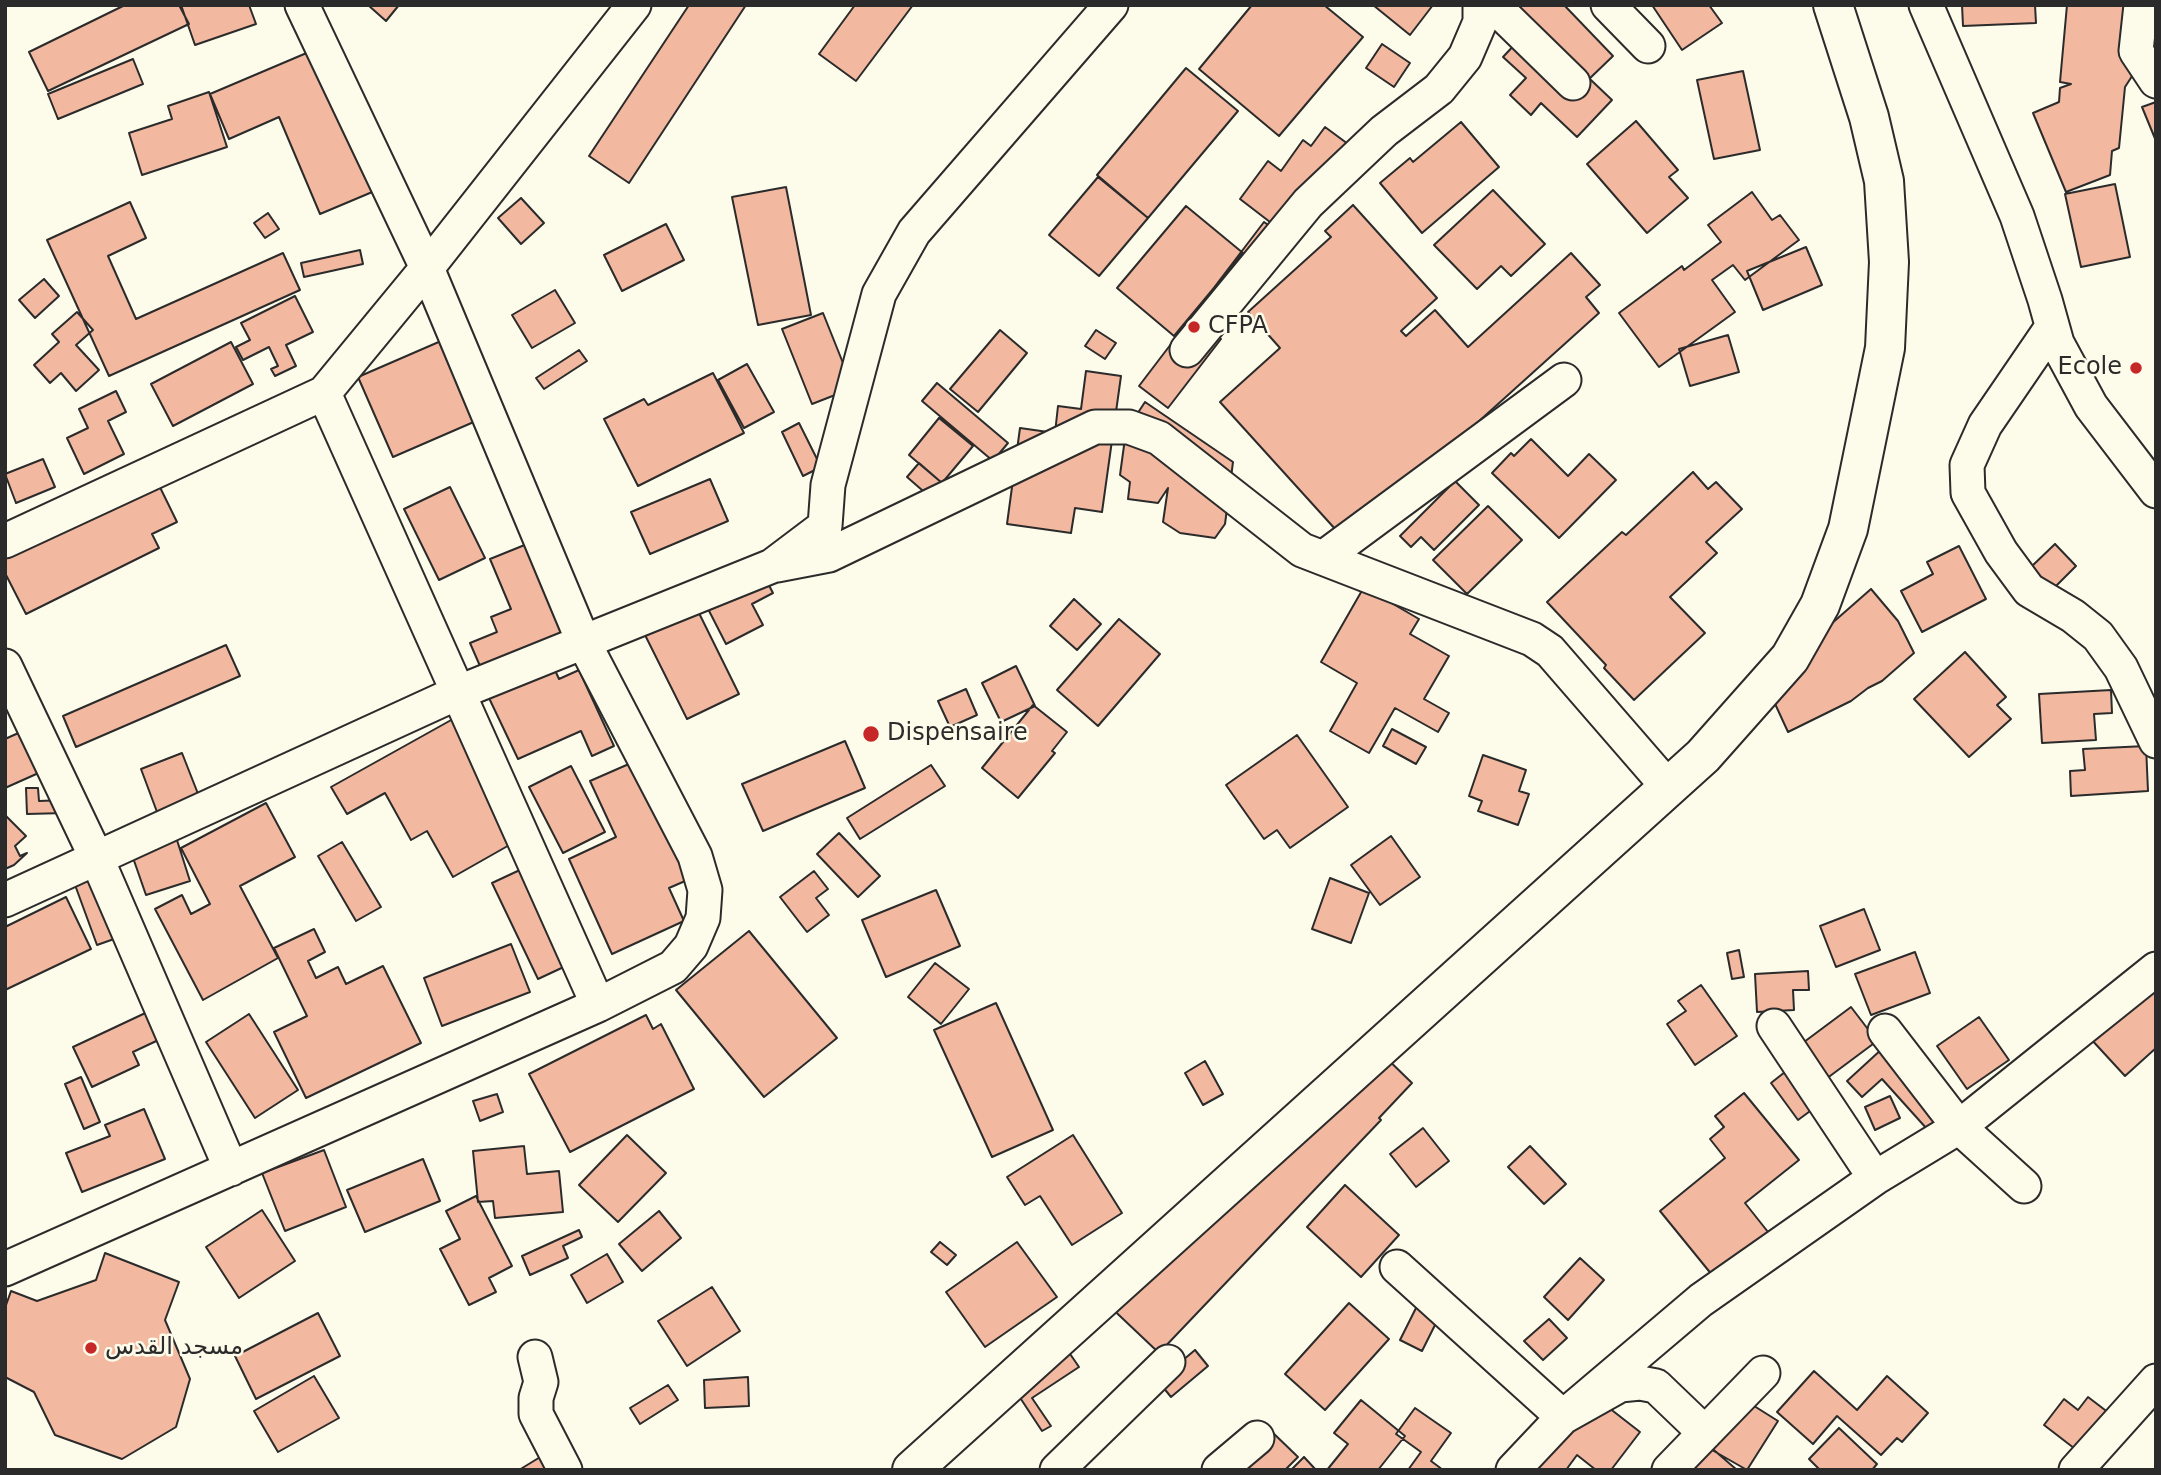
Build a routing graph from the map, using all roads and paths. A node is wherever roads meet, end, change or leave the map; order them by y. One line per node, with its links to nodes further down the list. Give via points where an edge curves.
1 (302, 5): 13 (street)
2 (634, 5): 13 (street)
3 (1111, 5): 21 (street, via 914,232 880,294 828,485 825,526)
4 (1480, 5): 15 (street, via 1480,22 1465,57 1439,89 1384,131 1308,203)
5 (1493, 5): 12 (street)
6 (1608, 5): 10 (street)
7 (1833, 5): 26 (main road, via 1884,181 1889,262 1885,348 1848,529 1820,605 1790,658 1703,756)
8 (1926, 5): 14 (street, via 2017,216)
9 (2141, 5): 11 (street, via 2136,51)
10 (1648, 46)
11 (2156, 81)
12 (1573, 83)
13 (427, 268): 17 (street); 22 (street)
14 (2053, 327): 18 (street, via 2057,344 2091,406); 25 (street, via 1985,425 1966,465 1968,493 2029,590 2098,636 2121,668)
15 (1187, 350)
16 (1564, 380): 20 (street)
17 (324, 393): 19 (street); 24 (street)
18 (2156, 491)
19 (5, 541)
20 (1323, 558): 21 (street, via 1302,550 1159,438 1129,428 1095,427 829,555); 26 (street, via 1532,639 1550,651)
21 (772, 566): 22 (street)
22 (583, 641): 24 (street); 30 (street, via 695,856 705,890 703,918 691,946 673,967)
23 (5, 666): 27 (street)
24 (457, 693): 27 (street); 30 (street)
25 (2156, 741)
26 (1668, 787): 47 (main road)
27 (97, 859): 28 (street); 34 (street)
28 (5, 900)
29 (2156, 969): 33 (street)
30 (598, 1005): 34 (street)
31 (1774, 1026): 35 (street)
32 (1885, 1031): 33 (street)
33 (1959, 1127): 35 (street); 36 (street)
34 (232, 1169): 38 (street)
35 (1875, 1178): 43 (street, via 1701,1300)
36 (2024, 1186)
37 (1397, 1267): 43 (street)
38 (5, 1269)
39 (535, 1357): 46 (street, via 541,1382 536,1413)
40 (1168, 1362): 48 (street)
41 (1763, 1373): 44 (street)
42 (2156, 1381): 52 (street)
43 (1563, 1417): 44 (street, via 1620,1385 1640,1383 1656,1386); 50 (street)
44 (1705, 1433): 51 (street)
45 (1257, 1438): 49 (street)
46 (565, 1470)
47 (912, 1470)
48 (1057, 1470)
49 (1219, 1470)
50 (1513, 1470)
51 (1669, 1470)
52 (2076, 1470)

